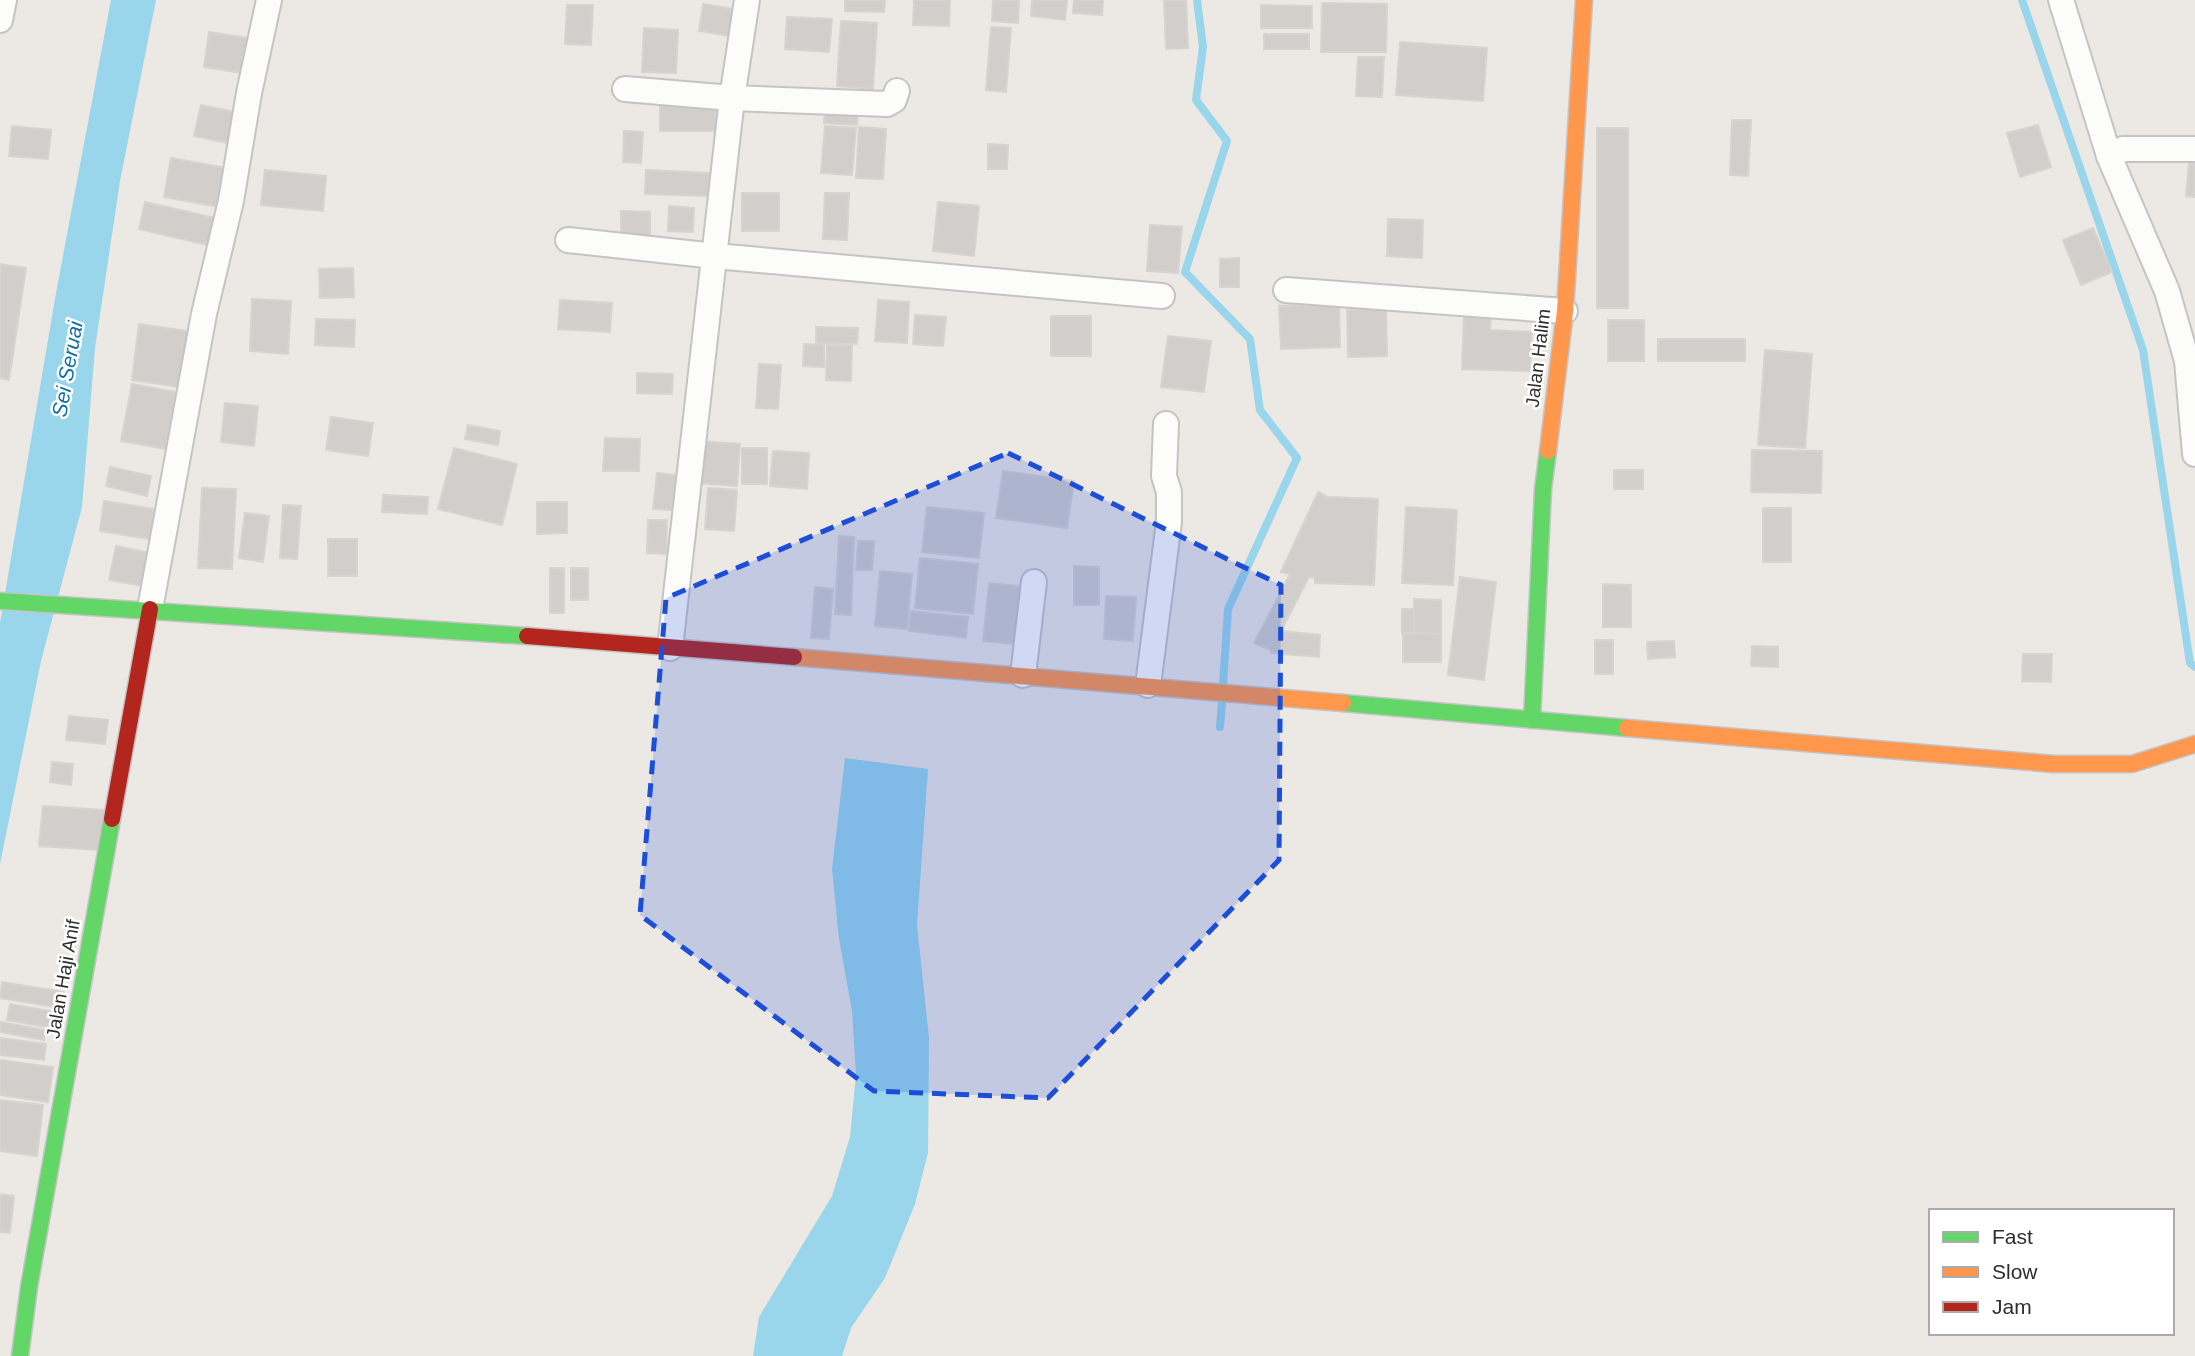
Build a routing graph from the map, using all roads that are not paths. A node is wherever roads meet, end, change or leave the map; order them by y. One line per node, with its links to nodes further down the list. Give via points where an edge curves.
1 (4, 0): 6 (street)
2 (269, 0): 21 (street, via 231,201 204,314)
3 (747, 0): 9 (street)
4 (1584, 0): 16 (main road, Jalan Halim)
5 (2062, 0): 11 (street)
6 (0, 20)
7 (625, 89): 9 (street)
8 (897, 92): 9 (street, via 887,104)
9 (732, 98): 13 (street)
10 (2195, 149): 11 (street, via 2123,149)
11 (2109, 156): 18 (street, via 2167,291 2187,361)
12 (568, 240): 13 (street)
13 (715, 256): 15 (street); 22 (street)
14 (1286, 290): 16 (street)
15 (1162, 296)
16 (1565, 312): 25 (main road, Jalan Halim, via 1543,489)
17 (1166, 424): 24 (street, via 1168,522)
18 (2195, 454)
19 (1034, 582): 23 (street)
20 (0, 601): 21 (main road)
21 (150, 610): 22 (main road); 27 (main road, Jalan Haji Anif)
22 (670, 648): 23 (main road)
23 (1023, 675): 24 (main road)
24 (1148, 685): 25 (main road)
25 (1532, 720): 26 (main road, via 2054,764 2132,764)
26 (2195, 744)
27 (20, 1356)

